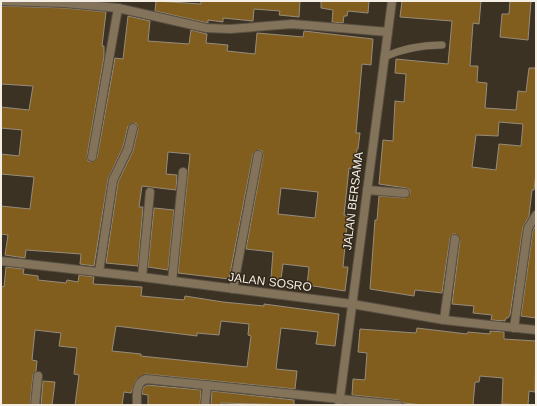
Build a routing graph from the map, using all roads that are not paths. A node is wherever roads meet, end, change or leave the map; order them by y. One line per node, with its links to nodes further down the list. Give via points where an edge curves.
1 (1, 1): 3 (street)
2 (392, 1): 4 (street, JALAN BERSAMA)
3 (118, 8): 4 (street, via 206,28 230,29 292,24); 9 (street)
4 (388, 32): 6 (street, JALAN BERSAMA)
5 (442, 45): 6 (lane, via 407,48)
6 (384, 57): 11 (street, JALAN BERSAMA)
7 (133, 128): 17 (street, via 128,149 114,174)
8 (258, 155): 20 (street)
9 (92, 157)
10 (184, 172): 19 (street)
11 (367, 190): 13 (street); 21 (street, JALAN BERSAMA)
12 (150, 192): 18 (street)
13 (405, 193)
14 (536, 215): 23 (street, via 528,228)
15 (455, 239): 22 (street)
16 (1, 261): 17 (street, JALAN SOSRO)
17 (99, 272): 18 (street, JALAN SOSRO)
18 (142, 277): 19 (street, JALAN SOSRO)
19 (172, 281): 20 (street, JALAN SOSRO)
20 (233, 289): 21 (street, JALAN SOSRO)
21 (352, 304): 22 (street, JALAN SOSRO); 27 (street, JALAN BERSAMA)
22 (444, 320): 23 (street, JALAN SOSRO)
23 (514, 328): 24 (street, JALAN SOSRO)
24 (536, 330)
25 (38, 376): 28 (street)
26 (207, 385): 27 (street); 29 (street, via 146,379 138,386); 30 (street)
27 (339, 402): 31 (street)
28 (35, 405)
29 (137, 405)
30 (205, 405)
31 (398, 405)

